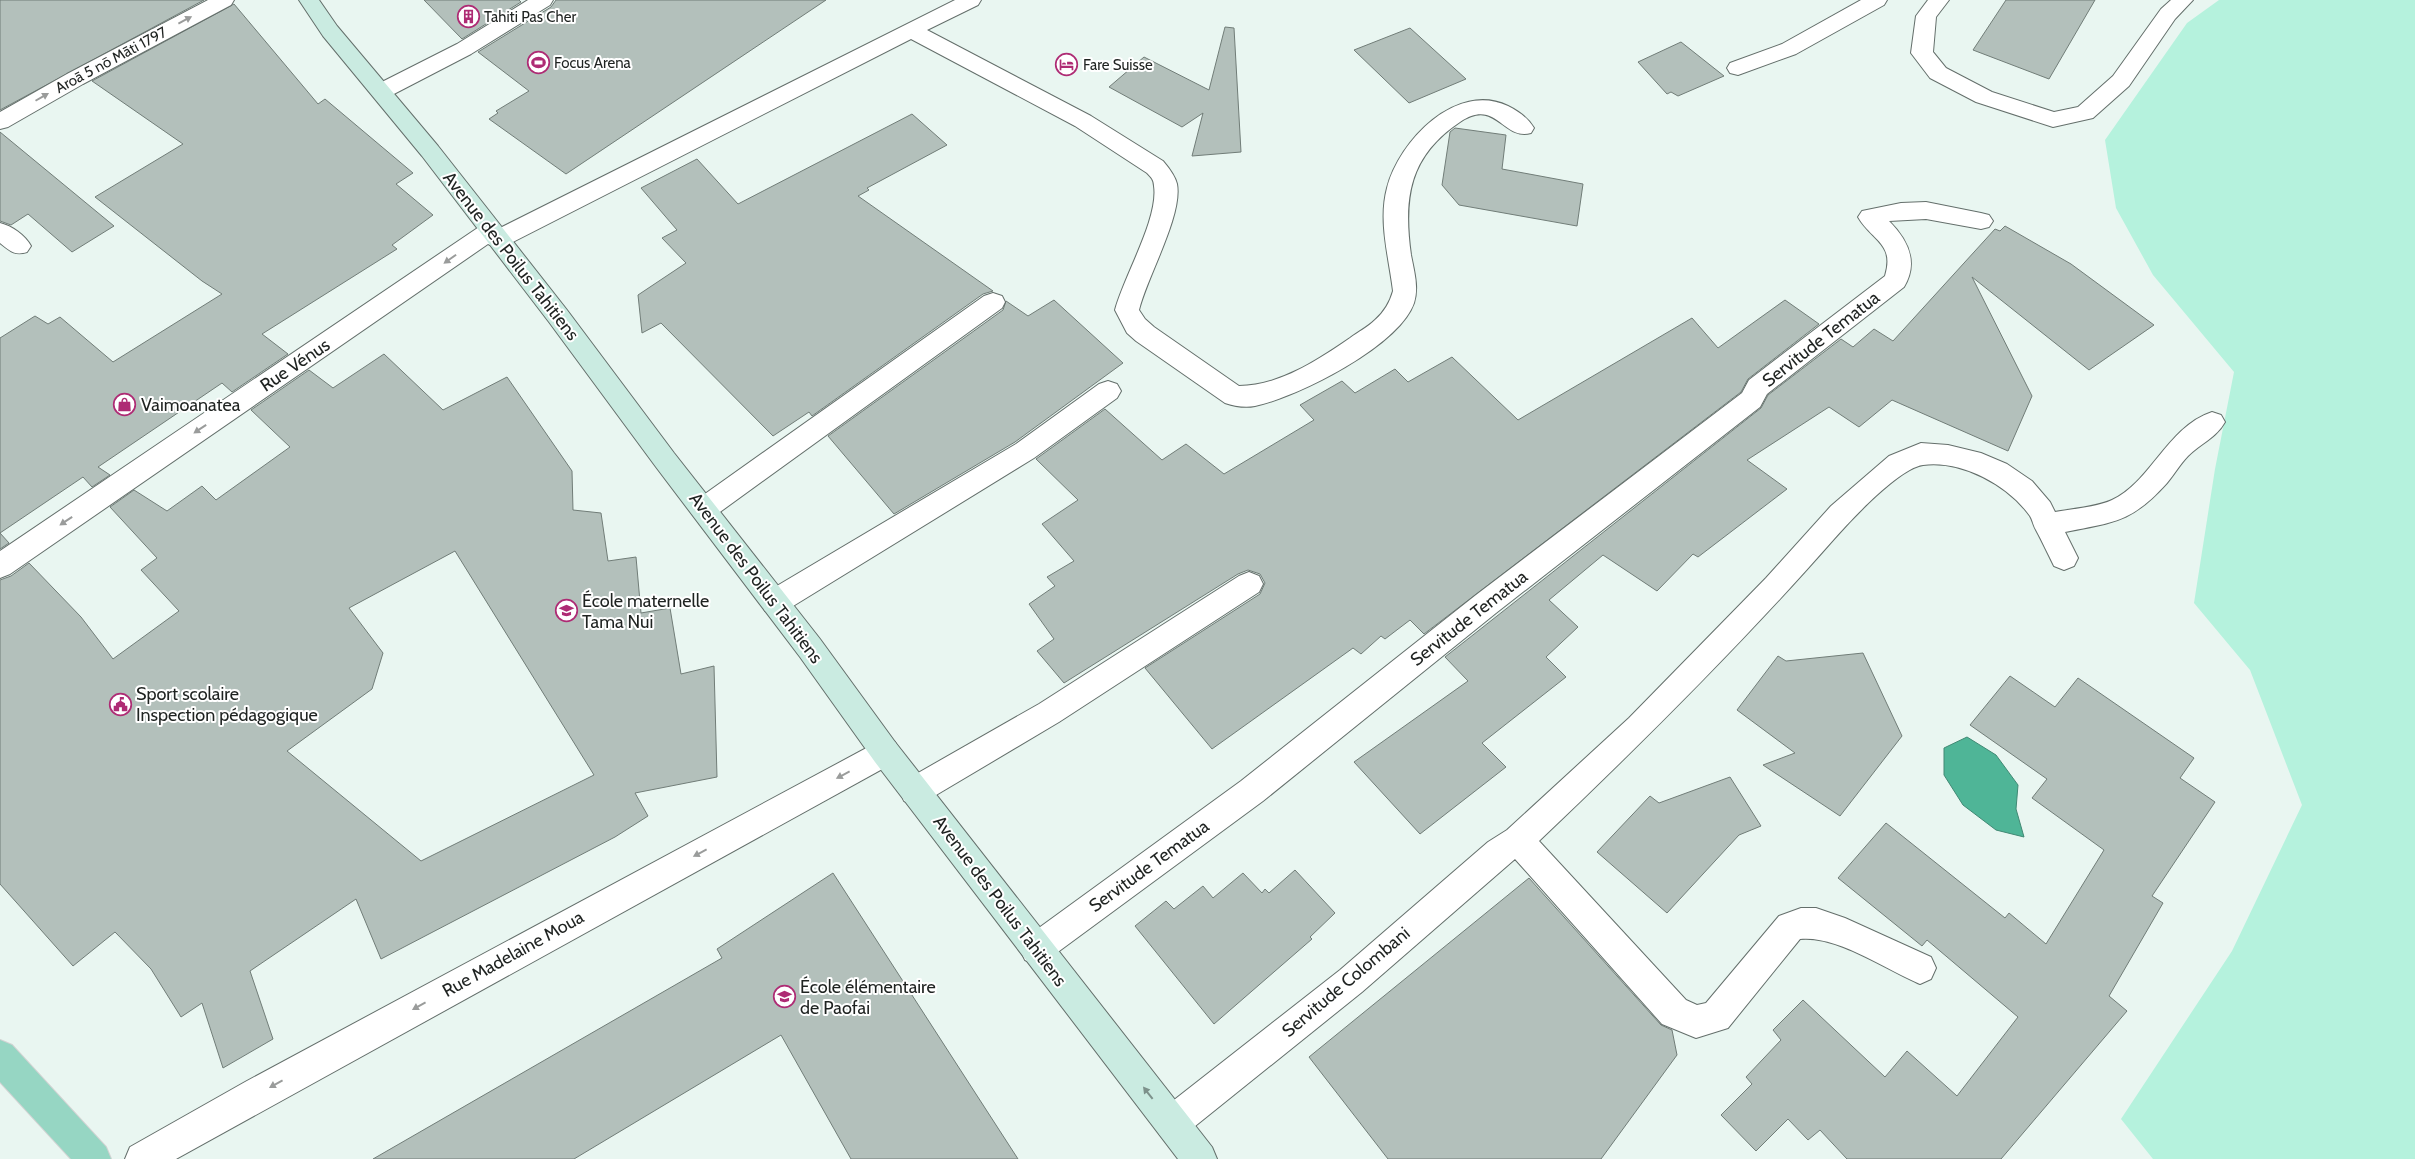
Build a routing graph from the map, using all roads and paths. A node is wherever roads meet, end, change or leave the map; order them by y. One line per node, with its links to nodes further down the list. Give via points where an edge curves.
1 (224, 0): 11 (street, Aroā 5 nō Māti 1797, one-way to 1, via 68,82)
2 (309, 0): 10 (main road, Avenue des Poilus Tahitiens, via 330,31)
3 (543, 0): 10 (street, via 464,49)
4 (971, 0): 8 (street, Rue Vénus)
5 (1877, 0): 9 (street, via 1789,49)
6 (1939, 0): 7 (street, via 1926,16 1922,53 1938,72 1984,97 2053,120 2085,113 2121,81 2168,14)
7 (2183, 0)
8 (912, 31): 12 (street, via 1083,121 1155,167 1164,177 1167,188 1165,205 1130,294 1127,310 1136,326 1234,396 1254,396 1328,366 1384,327 1401,305 1405,291 1395,198 1406,167 1446,121 1464,109 1479,106 1505,113); 15 (street, Rue Vénus)
9 (1738, 68)
10 (382, 91): 15 (main road, Avenue des Poilus Tahitiens)
11 (0, 122)
12 (1523, 128)
13 (1981, 221): 29 (street, Servitude Tematua, via 1937,209 1901,210 1870,216 1897,243 1902,266 1896,281 1758,387 1751,400 1486,604 1252,791)
14 (0, 231): 16 (street)
15 (494, 235): 20 (main road, Avenue des Poilus Tahitiens); 23 (street, Rue Vénus, one-way to 23)
16 (19, 246)
17 (993, 302): 20 (street)
18 (1108, 391): 25 (street, via 1025,452)
19 (2212, 422): 21 (street, via 2179,448 2158,475 2118,510)
20 (704, 509): 25 (main road, Avenue des Poilus Tahitiens)
21 (2047, 525): 22 (street, Servitude Colombani); 28 (street, Servitude Colombani, via 2041,510 2023,489 1972,460 1921,454 1898,463 1840,514 1776,586 1639,727)
22 (2064, 558)
23 (0, 566)
24 (1249, 584): 27 (street, via 1049,713)
25 (774, 602): 26 (main road, Avenue des Poilus Tahitiens)
26 (885, 752): 27 (main road, Avenue des Poilus Tahitiens); 34 (street, Rue Madelaine Moua, one-way to 34)
27 (915, 791): 29 (main road, Avenue des Poilus Tahitiens)
28 (1518, 840): 30 (street, via 1674,1012 1696,1022 1716,1016 1790,927 1797,924 1824,925); 32 (street, Servitude Colombani, via 1499,852 1351,981)
29 (1036, 949): 32 (main road, Avenue des Poilus Tahitiens, one-way to 29)
30 (1920, 968)
31 (0, 1057): 33 (main road)
32 (1172, 1123): 35 (main road, Avenue des Poilus Tahitiens)
33 (94, 1159)
34 (142, 1159)
35 (1200, 1159)

